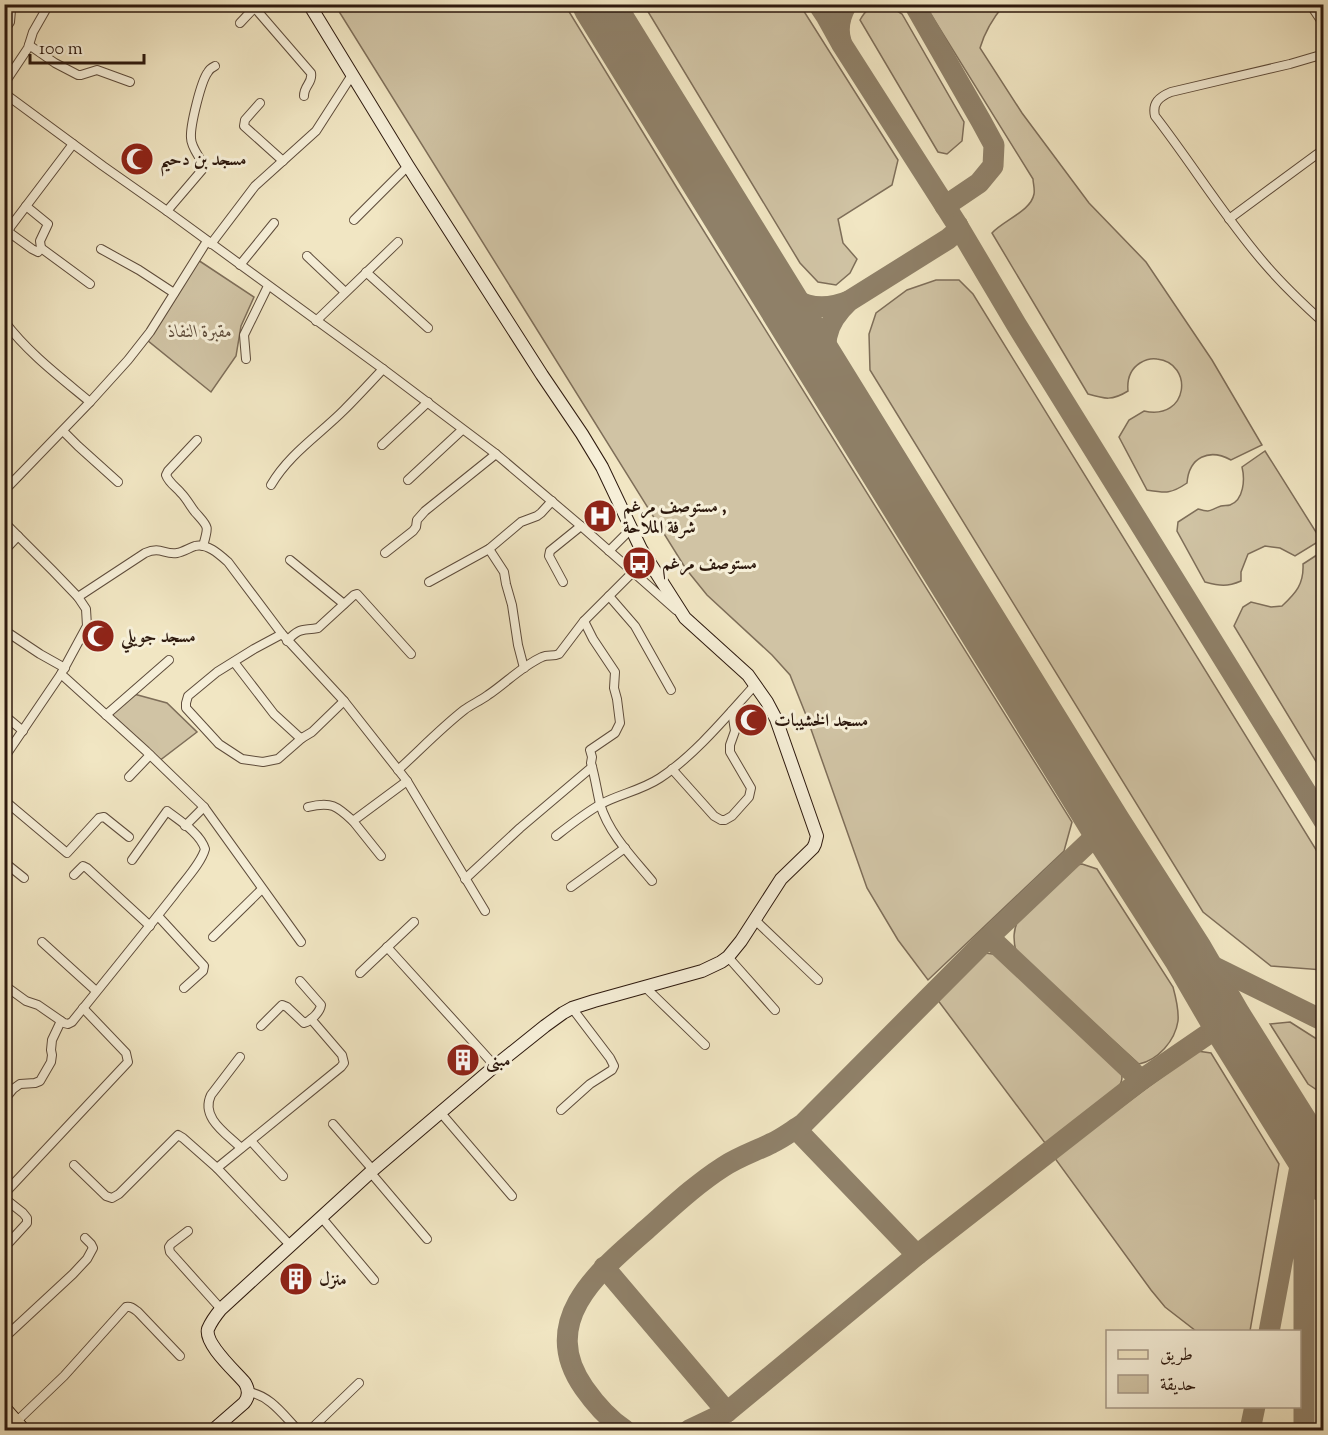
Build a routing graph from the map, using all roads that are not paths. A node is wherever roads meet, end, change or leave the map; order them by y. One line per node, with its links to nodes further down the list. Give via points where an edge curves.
1 (14, 4): 8 (street)
2 (49, 4): 9 (street)
3 (309, 4): 12 (main road)
4 (1310, 4): 7 (street)
5 (256, 6): 6 (street); 16 (street, via 310,74)
6 (240, 23)
7 (1323, 25)
8 (4, 32)
9 (29, 45): 13 (street, via 78,75 97,70); 14 (street)
10 (1323, 54): 24 (street, via 1171,92 1155,103 1155,116)
11 (215, 66): 23 (street, via 204,78 191,132 202,170)
12 (352, 75): 20 (street, via 316,131); 21 (main road)
13 (130, 82)
14 (4, 84)
15 (4, 93): 18 (street)
16 (304, 96)
17 (260, 103): 20 (street, via 244,120 244,126)
18 (73, 144): 22 (street); 23 (street)
19 (1323, 149): 24 (street)
20 (283, 161): 28 (street, via 255,186)
21 (408, 166): 25 (street); 58 (main road, via 582,434)
22 (26, 206): 29 (street, via 48,224 40,239); 29 (street, via 10,233 36,252)
23 (167, 211): 28 (street)
24 (1228, 219): 40 (street, via 1266,265)
25 (354, 220)
26 (274, 223): 32 (street)
27 (398, 242): 33 (street)
28 (209, 243): 32 (street); 37 (street)
29 (41, 248): 34 (street)
30 (101, 249): 37 (street)
31 (307, 256): 36 (street)
32 (240, 265): 35 (street)
33 (366, 272): 36 (street); 41 (street)
34 (90, 284)
35 (268, 286): 39 (street); 42 (street, via 244,335)
36 (345, 292): 39 (street)
37 (174, 293): 44 (street, via 150,332)
38 (4, 321): 44 (street, via 40,360)
39 (316, 321): 43 (street)
40 (1323, 322)
41 (428, 328)
42 (246, 359)
43 (383, 369): 45 (street); 53 (street, via 290,459)
44 (90, 402): 47 (street)
45 (428, 402): 46 (street); 49 (street)
46 (462, 429): 50 (street); 51 (street)
47 (63, 431): 52 (street); 54 (street)
48 (197, 440): 60 (street, via 166,475 204,520 207,533)
49 (382, 445)
50 (495, 454): 55 (street); 64 (street, via 425,511 413,531)
51 (408, 480)
52 (118, 482)
53 (272, 485)
54 (4, 491)
55 (552, 501): 57 (street); 61 (street)
56 (4, 522): 59 (street)
57 (581, 526): 63 (street); 68 (street, via 550,551)
58 (632, 529): 63 (street); 72 (main road)
59 (18, 536): 62 (street); 70 (street)
60 (203, 546): 70 (street, via 177,553 152,550); 75 (street, via 228,562)
61 (489, 549): 67 (street); 79 (street, via 504,572)
62 (4, 551)
63 (609, 551): 66 (street)
64 (385, 553)
65 (290, 560): 71 (street)
66 (633, 572): 69 (street); 72 (street)
67 (429, 582)
68 (563, 582)
69 (609, 596): 73 (street); 82 (street, via 635,626)
70 (78, 597): 80 (street, via 86,609 87,626)
71 (344, 604): 75 (street, via 318,628 302,629); 76 (street, via 354,595 360,596)
72 (685, 618): 81 (main road)
73 (584, 621): 79 (street, via 557,656 544,656); 91 (street, via 615,672 620,723 615,733 590,750)
74 (4, 630): 80 (street)
75 (285, 637): 78 (street); 83 (street)
76 (411, 654)
77 (169, 660): 86 (street)
78 (234, 662): 88 (street, via 274,714); 88 (street, via 188,696 186,708 219,744 242,759 278,759)
79 (524, 669): 93 (street, via 464,710)
80 (63, 671): 86 (street); 87 (street)
81 (755, 685): 84 (street); 116 (main road, via 776,719 817,836 813,848 781,879)
82 (671, 690)
83 (344, 700): 88 (street); 93 (street)
84 (732, 711): 92 (street); 92 (street, via 735,731 730,752 751,788 749,797 732,816 725,820 714,816)
85 (4, 715): 87 (street)
86 (106, 715): 89 (street)
87 (24, 731): 90 (street)
88 (302, 738)
89 (150, 755): 94 (street); 98 (street)
90 (4, 758)
91 (592, 767): 97 (street); 110 (street)
92 (672, 769): 97 (street, via 642,788)
93 (398, 770): 95 (street)
94 (129, 777)
95 (407, 781): 100 (street); 110 (street)
96 (4, 800): 103 (street, via 67,853 99,818 104,817)
97 (600, 804): 102 (street); 104 (street)
98 (204, 807): 101 (street); 113 (street)
99 (308, 807): 100 (street, via 337,807)
100 (353, 821): 105 (street)
101 (185, 826): 106 (street, via 168,811); 115 (street, via 201,841 204,853)
102 (556, 836)
103 (129, 837)
104 (625, 848): 111 (street); 112 (street)
105 (381, 856)
106 (132, 860)
107 (4, 862): 109 (street)
108 (74, 875): 118 (street, via 81,867 87,868)
109 (24, 879)
110 (465, 879): 114 (street)
111 (652, 881)
112 (571, 887)
113 (262, 889): 119 (street); 121 (street)
114 (484, 910)
115 (158, 916): 118 (street); 129 (street, via 204,966)
116 (755, 920): 123 (main road); 125 (street)
117 (414, 922): 122 (street)
118 (150, 926): 130 (street)
119 (213, 937)
120 (42, 942): 130 (street)
121 (301, 942)
122 (387, 947): 124 (street); 139 (street)
123 (728, 957): 128 (main road, via 702,971); 133 (street)
124 (360, 973)
125 (818, 980)
126 (300, 981): 134 (street, via 321,1005)
127 (4, 985): 135 (street)
128 (645, 987): 132 (main road); 137 (street)
129 (184, 988)
130 (96, 991): 131 (street)
131 (83, 1008): 135 (street, via 72,1022); 150 (street, via 126,1053 128,1062)
132 (572, 1008): 139 (main road); 141 (street, via 614,1066)
133 (775, 1010)
134 (311, 1019): 136 (street, via 304,1023 282,1005); 144 (street, via 342,1055 344,1063)
135 (61, 1021): 140 (street, via 52,1040 51,1062 40,1081 20,1084)
136 (261, 1026)
137 (705, 1045)
138 (240, 1057): 145 (street, via 211,1095 207,1108 214,1122)
139 (495, 1066): 142 (main road)
140 (4, 1100)
141 (561, 1110)
142 (441, 1113): 148 (main road); 151 (street)
143 (333, 1124): 148 (street)
144 (251, 1141): 145 (street); 149 (street)
145 (241, 1148): 147 (street)
146 (74, 1165): 147 (street, via 112,1198 178,1135)
147 (217, 1168): 157 (street)
148 (372, 1172): 152 (main road); 155 (street)
149 (283, 1176)
150 (4, 1196): 156 (street, via 27,1218 27,1223)
151 (512, 1197)
152 (321, 1218): 157 (main road); 158 (street)
153 (188, 1231): 159 (street, via 171,1244 170,1252)
154 (85, 1238): 160 (street, via 93,1248 87,1259)
155 (428, 1239)
156 (7, 1241)
157 (291, 1246): 159 (main road)
158 (374, 1280)
159 (221, 1309): 163 (main road, via 208,1330 209,1341 245,1383)
160 (4, 1338)
161 (180, 1356): 165 (street, via 138,1312 126,1307)
162 (359, 1383): 168 (street)
163 (248, 1392): 166 (main road, via 244,1403); 167 (street, via 264,1397)
164 (4, 1407): 165 (main road)
165 (20, 1426)
166 (213, 1431)
167 (298, 1431)
168 (310, 1431)

